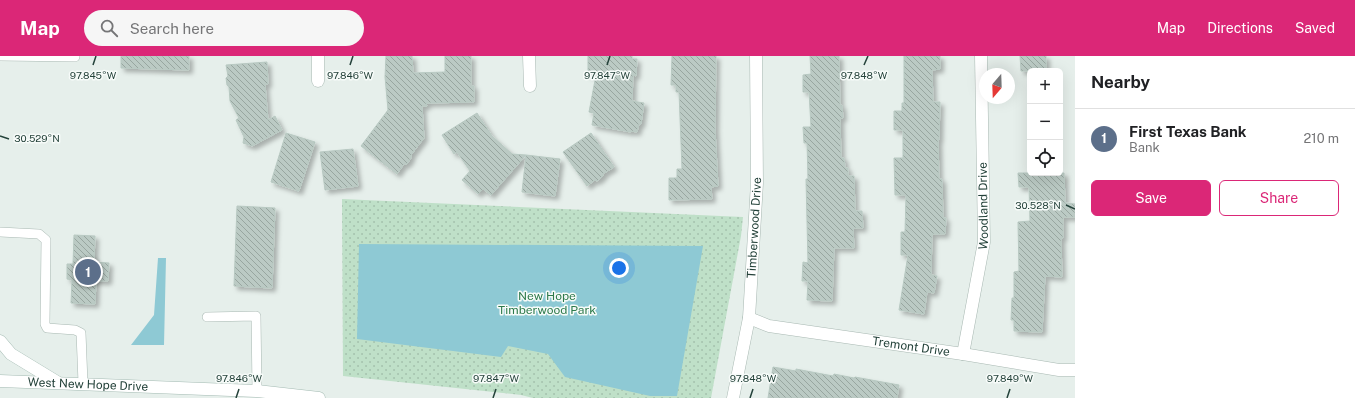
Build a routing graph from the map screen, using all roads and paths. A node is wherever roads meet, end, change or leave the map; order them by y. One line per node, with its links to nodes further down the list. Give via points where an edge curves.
1 (0, 56): 2 (lane)
2 (75, 56)
3 (318, 56): 7 (street)
4 (529, 56): 8 (street)
5 (756, 56): 11 (street, Timberwood Drive, via 758,183)
6 (981, 56): 13 (street, Woodland Drive, via 984,242)
7 (318, 81)
8 (530, 86)
9 (0, 232): 17 (lane, via 39,234 46,240 45,324 47,328 75,330 80,333)
10 (207, 317): 18 (lane, via 256,316)
11 (748, 318): 13 (street, Tremont Drive, via 769,326); 20 (street, Timberwood Drive)
12 (0, 341): 16 (street, via 11,354)
13 (963, 354): 14 (street, Tremont Drive, via 1059,370)
14 (1075, 370)
15 (0, 381): 16 (street, West New Hope Drive)
16 (58, 383): 17 (street, West New Hope Drive)
17 (83, 383): 18 (street, West New Hope Drive)
18 (257, 392): 19 (street, West New Hope Drive)
19 (319, 398)
20 (733, 398)

